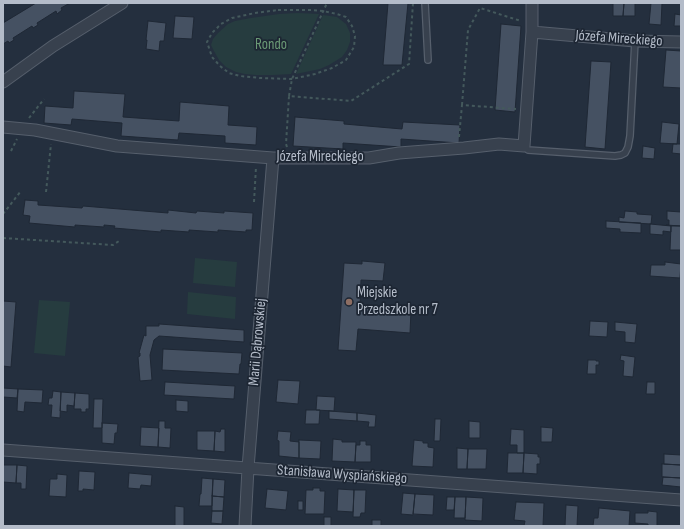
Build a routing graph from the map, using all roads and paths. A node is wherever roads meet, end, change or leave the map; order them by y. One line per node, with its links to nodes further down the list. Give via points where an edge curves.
1 (122, 3): 13 (street, via 53,46)
2 (327, 3): 6 (path)
3 (413, 3): 14 (path, via 409,64 351,101)
4 (425, 3): 11 (lane)
5 (532, 3): 8 (street)
6 (323, 11): 12 (path); 12 (path, via 346,17 355,36 354,47 346,60 332,68); 12 (path, via 278,10 232,18 221,24 207,42 212,57 229,73 260,78)
7 (522, 21): 15 (path, via 480,8 468,30)
8 (532, 32): 9 (street, Józefa Mireckiego); 16 (street)
9 (635, 41): 10 (street, Józefa Mireckiego); 20 (lane, via 630,136 625,153 615,156 528,150)
10 (681, 42)
11 (428, 60)
12 (292, 79): 14 (path)
13 (3, 82)
14 (290, 96): 21 (path, via 286,144)
15 (462, 105): 16 (path); 19 (path)
16 (527, 110): 20 (street)
17 (3, 127): 18 (street, Józefa Mireckiego)
18 (52, 133): 22 (street, Józefa Mireckiego, via 117,146); 24 (path)
19 (459, 137)
20 (524, 146): 22 (street, Józefa Mireckiego, via 499,144 369,158)
21 (288, 149)
22 (273, 158): 29 (street, Marii Dąbrowskiej)
23 (21, 191): 25 (path)
24 (46, 192)
25 (3, 214)
26 (3, 238): 27 (path, via 113,245)
27 (119, 241)
28 (3, 450): 29 (street, Stanisława Wyspiańskiego)
29 (248, 468): 30 (street, Stanisława Wyspiańskiego); 31 (street, Marii Dąbrowskiej)
30 (681, 500)
31 (245, 526)

